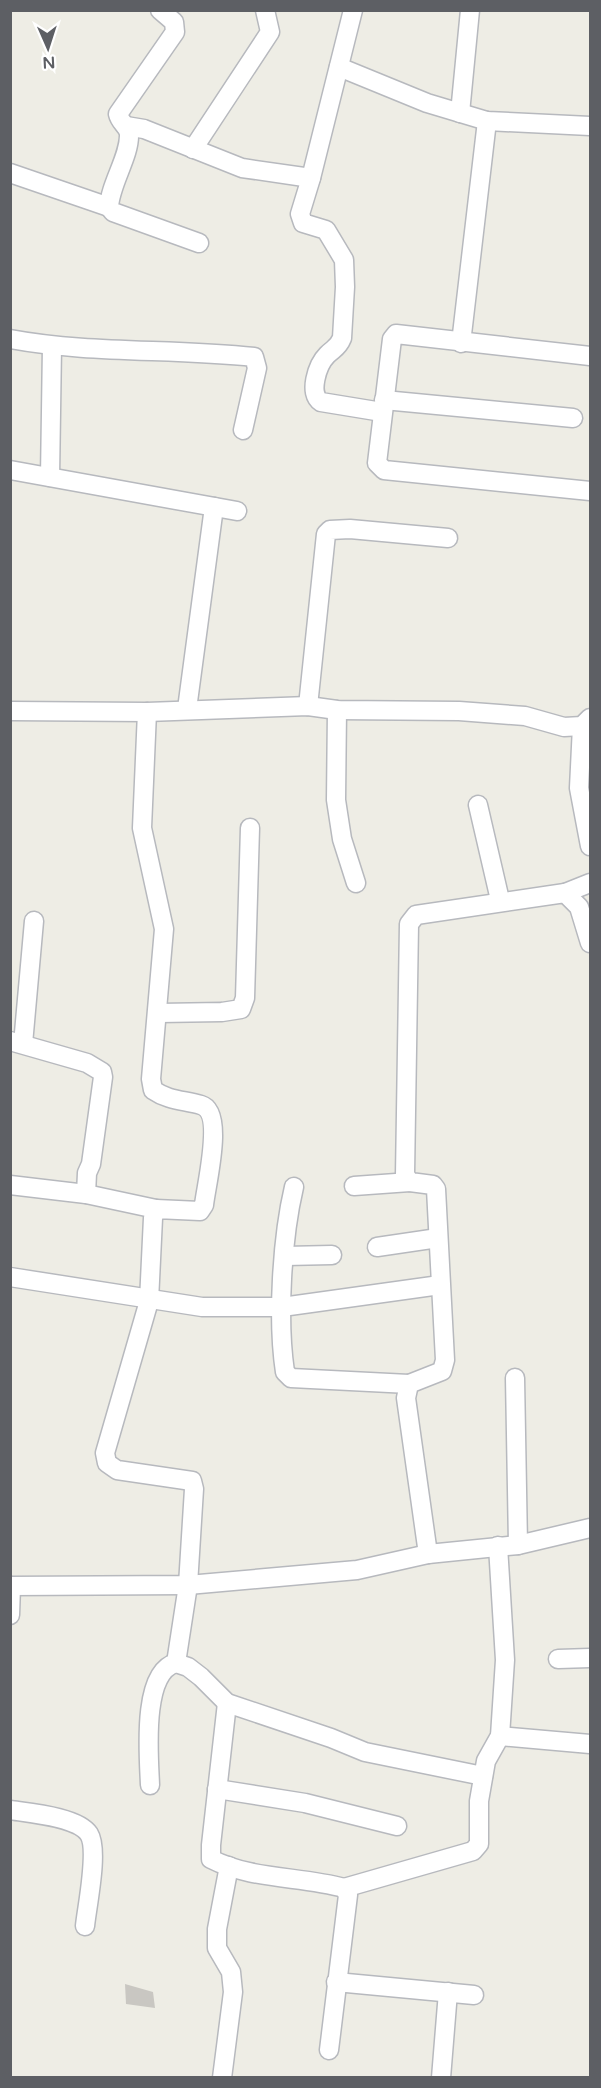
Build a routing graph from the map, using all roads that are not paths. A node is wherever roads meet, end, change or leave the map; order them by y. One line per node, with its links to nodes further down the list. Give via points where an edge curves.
1 (159, 10): 8 (street, via 174,22 175,32 123,106 119,120)
2 (266, 10): 10 (street, via 270,32)
3 (353, 10): 5 (street)
4 (470, 10): 6 (street)
5 (339, 67): 6 (street); 12 (street)
6 (460, 113): 7 (street)
7 (487, 121): 9 (street); 16 (street)
8 (126, 126): 10 (street, via 144,129); 13 (street, via 128,140)
9 (591, 126)
10 (193, 149): 12 (street, via 243,168)
11 (10, 173): 13 (street)
12 (311, 178): 19 (street, via 300,219 332,235 346,267 342,338 339,347 320,365 314,393 321,402)
13 (109, 207): 14 (street, via 113,212)
14 (199, 243)
15 (10, 339): 17 (street)
16 (461, 343): 18 (street); 19 (street, via 396,334 392,339)
17 (52, 346): 21 (street, via 254,357 257,368); 23 (street)
18 (591, 356)
19 (383, 406): 20 (street); 24 (street, via 377,463 384,470)
20 (573, 418)
21 (243, 430)
22 (10, 470): 23 (street)
23 (50, 477): 25 (street)
24 (591, 491)
25 (214, 507): 26 (street); 29 (street)
26 (237, 511)
27 (448, 538): 28 (street, via 350,529 330,530 326,534)
28 (308, 706): 29 (street); 30 (street)
29 (187, 709): 32 (street)
30 (337, 710): 33 (street, via 459,711 525,716 564,727); 37 (street, via 336,800 342,839)
31 (10, 711): 32 (street)
32 (147, 712): 43 (street, via 142,828 164,928)
33 (586, 722): 36 (street, via 579,788)
34 (478, 805): 40 (street)
35 (250, 828): 43 (street, via 245,998 241,1008)
36 (591, 846)
37 (356, 883)
38 (591, 883): 39 (street)
39 (565, 893): 40 (street); 42 (street, via 579,907)
40 (500, 900): 45 (street, via 416,915 408,924 404,1158 405,1175)
41 (34, 921): 44 (street)
42 (591, 943)
43 (159, 1013): 50 (street, via 153,1090 163,1097 203,1105 210,1111 215,1127 200,1211)
44 (17, 1043): 49 (street, via 87,1063 102,1072)
45 (410, 1182): 47 (street); 51 (street, via 433,1185 436,1189)
46 (10, 1185): 49 (street)
47 (354, 1186)
48 (294, 1187): 54 (street)
49 (86, 1194): 50 (street)
50 (156, 1209): 57 (street)
51 (438, 1238): 52 (street); 56 (street)
52 (377, 1247)
53 (332, 1255): 54 (street)
54 (285, 1256): 58 (street)
55 (10, 1277): 57 (street)
56 (440, 1285): 58 (street); 60 (street, via 445,1360 442,1371)
57 (149, 1301): 58 (street, via 202,1308); 65 (street, via 105,1453 106,1462 117,1470 192,1481)
58 (282, 1307): 60 (street, via 283,1362 291,1378)
59 (515, 1378): 62 (street)
60 (409, 1384): 64 (street, via 406,1398)
61 (591, 1528): 62 (street)
62 (518, 1545): 63 (street)
63 (498, 1546): 64 (street); 72 (street, via 505,1660)
64 (428, 1554): 65 (street, via 357,1570)
65 (188, 1585): 66 (street); 70 (street)
66 (11, 1586): 67 (street)
67 (10, 1615)
68 (591, 1658): 69 (street)
69 (558, 1659)
70 (176, 1663): 71 (street, via 201,1677); 75 (street, via 163,1670 155,1686 148,1732)
71 (227, 1703): 74 (street, via 365,1752); 76 (street)
72 (500, 1736): 73 (street); 74 (street, via 486,1761)
73 (591, 1744)
74 (483, 1776): 80 (street, via 479,1844 473,1851)
75 (150, 1785)
76 (217, 1789): 78 (street, via 305,1803); 79 (street, via 211,1859)
77 (10, 1810): 81 (street, via 56,1817 90,1834 93,1848)
78 (397, 1826)
79 (229, 1866): 80 (street); 86 (street, via 217,1929 217,1948 231,1972 233,1992)
80 (344, 1888): 82 (street, via 348,1903)
81 (85, 1926)
82 (336, 1982): 83 (street); 85 (street)
83 (448, 1992): 84 (street); 87 (street)
84 (474, 1995)
85 (329, 2050)
86 (222, 2078)
87 (441, 2078)

